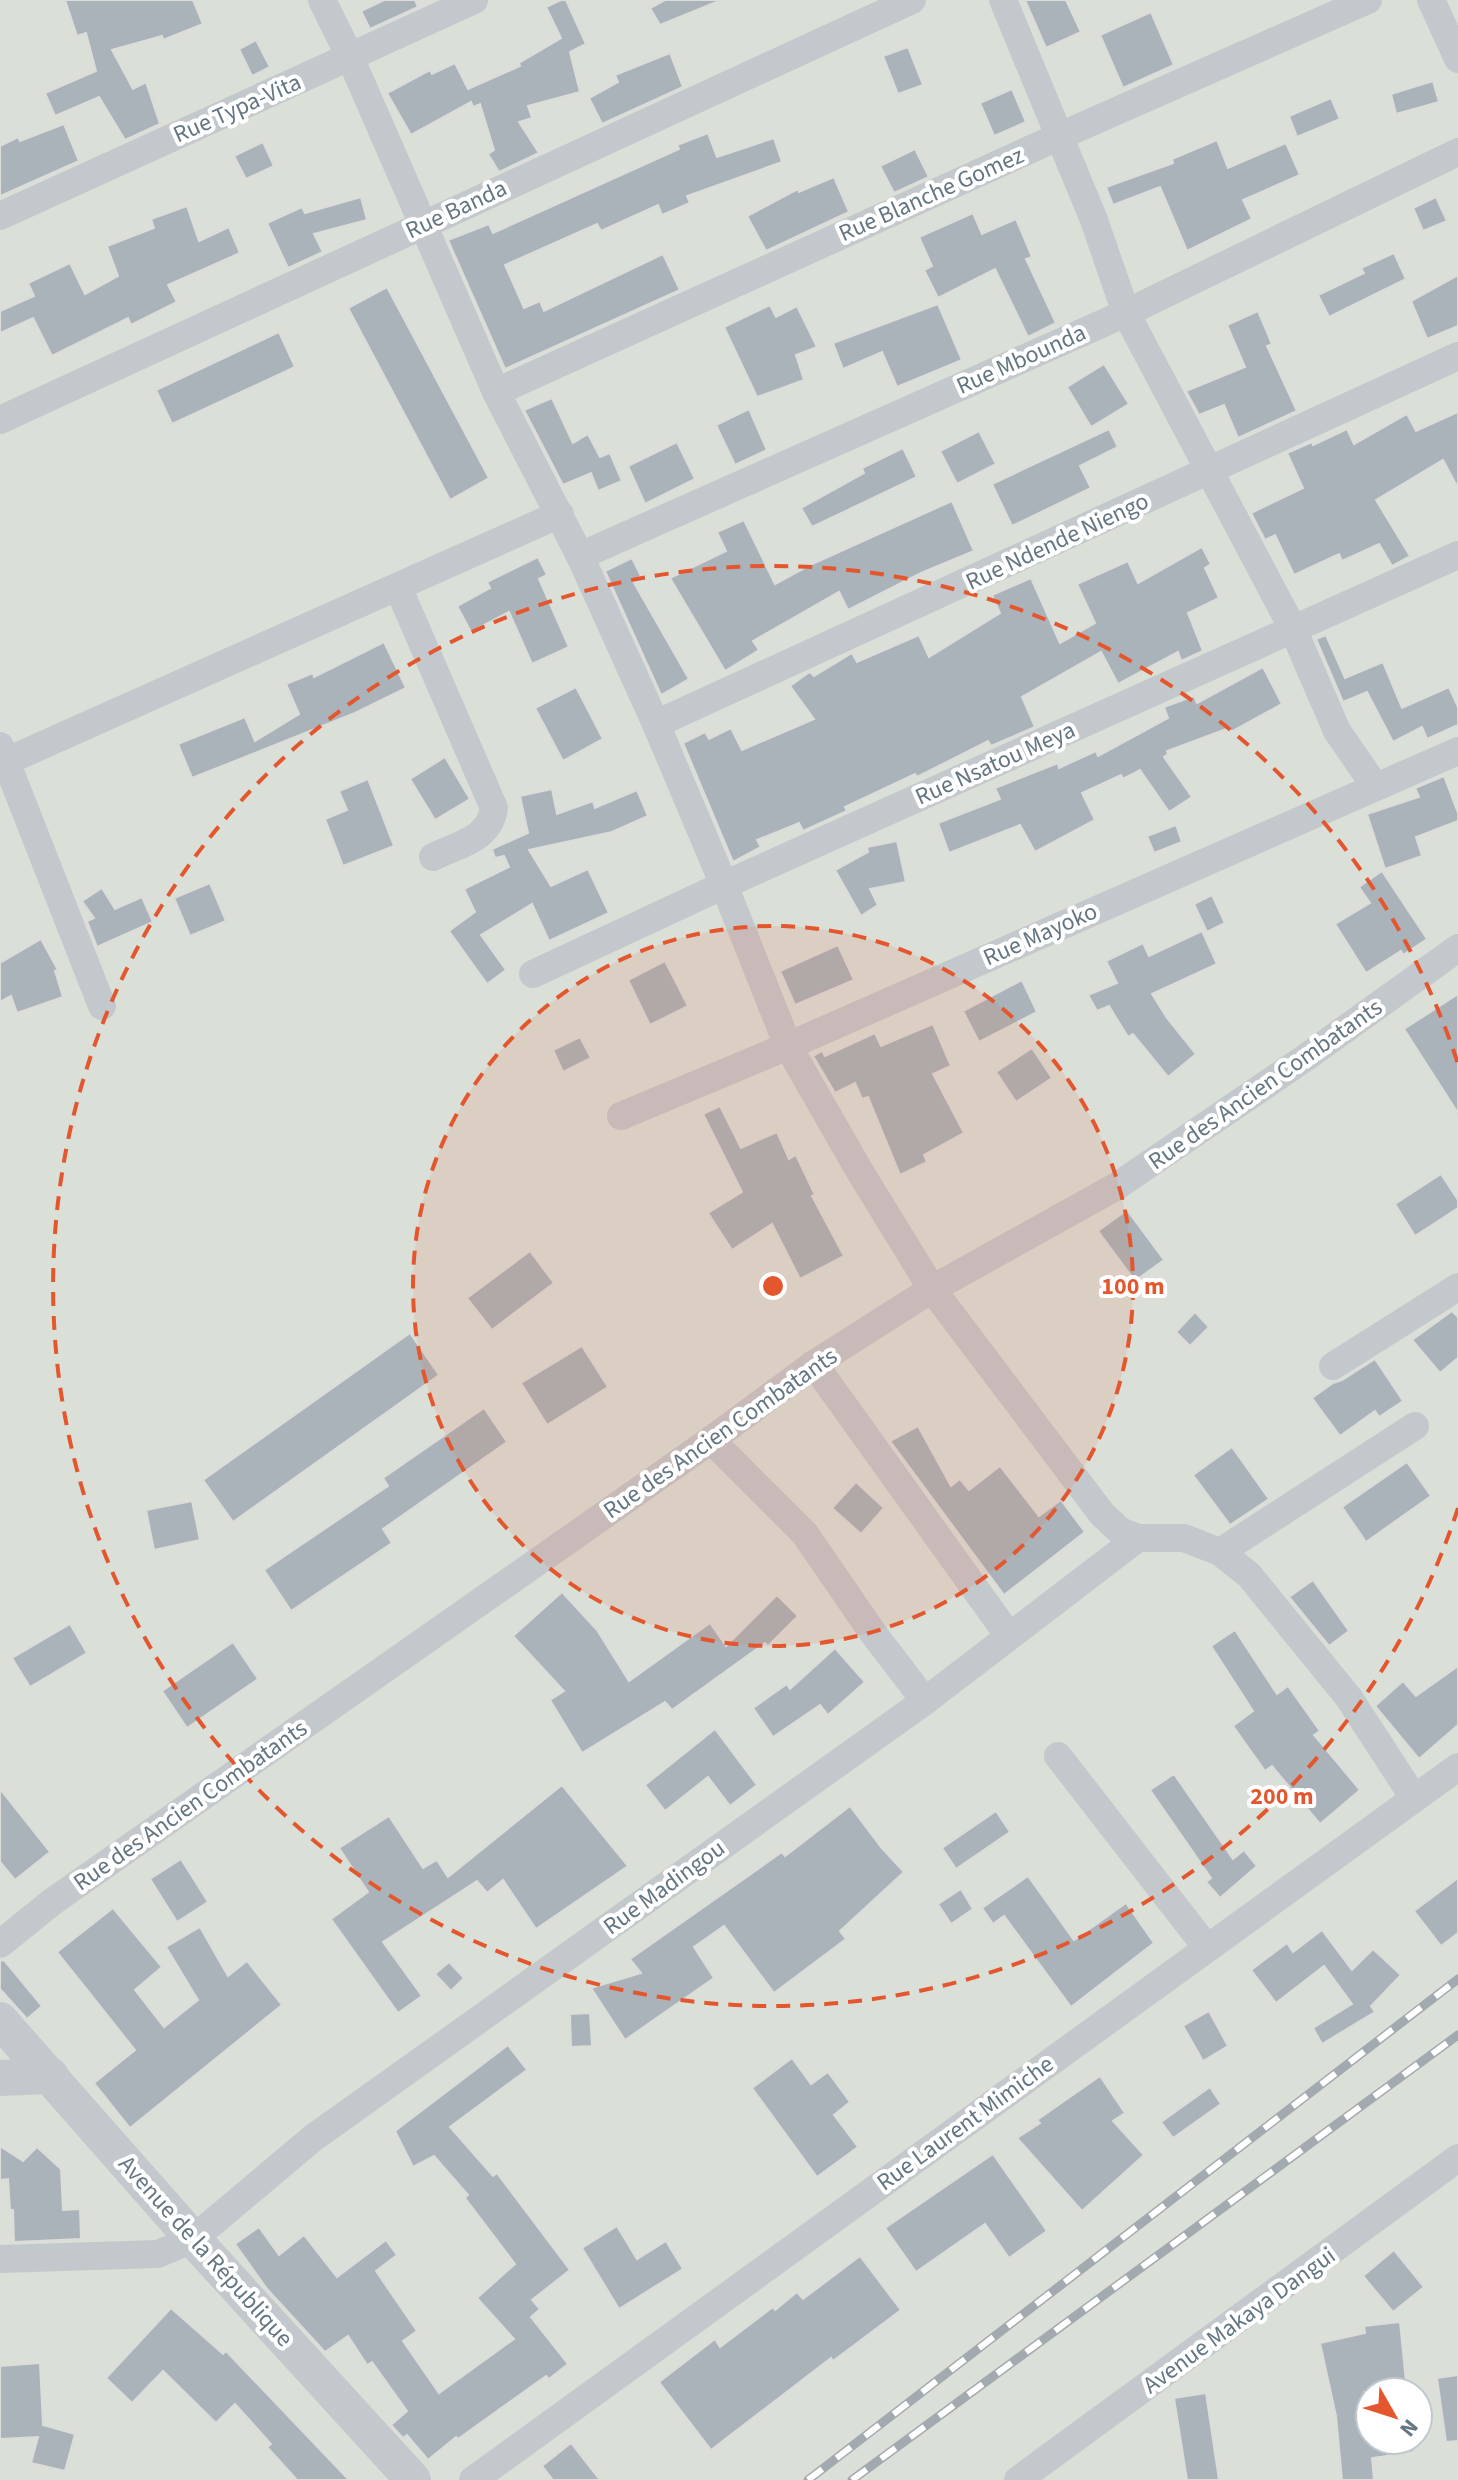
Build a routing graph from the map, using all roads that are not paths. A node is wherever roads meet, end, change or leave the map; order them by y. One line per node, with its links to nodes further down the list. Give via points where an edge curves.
1 (322, 0): 7 (street)
2 (474, 0): 7 (street, Rue Typa-Vita)
3 (912, 0): 12 (street, Rue Banda)
4 (1003, 0): 9 (street)
5 (1368, 0): 9 (street, Rue Blanche Gomez)
6 (1431, 0): 8 (street)
7 (350, 57): 11 (street, Rue Typa-Vita); 12 (street)
8 (1458, 59)
9 (1060, 136): 13 (street); 15 (street, Rue Blanche Gomez)
10 (1458, 152): 13 (street, Rue Mbounda)
11 (0, 216)
12 (422, 224): 15 (street); 16 (street, Rue Banda)
13 (1126, 313): 17 (street); 20 (street, Rue Mbounda)
14 (1458, 356): 17 (street, Rue Ndende Niengo)
15 (496, 392): 18 (street)
16 (0, 420)
17 (1209, 471): 22 (street); 23 (street, Rue Ndende Niengo)
18 (560, 514): 20 (street); 21 (street)
19 (1458, 555): 22 (street, Rue Nsatou Meya)
20 (580, 556): 23 (street)
21 (398, 587): 25 (street); 27 (street, via 494,808 485,832)
22 (1293, 629): 26 (street, via 1337,731); 28 (street, Rue Nsatou Meya)
23 (656, 724): 28 (street)
24 (1458, 751): 26 (street, Rue Mayoko)
25 (4, 753): 31 (street)
26 (1375, 786): 32 (street, Rue Mayoko)
27 (433, 857)
28 (724, 885): 30 (street, Rue Nsatou Meya); 32 (street)
29 (1458, 948): 35 (street, Rue des Ancien Combatants, via 1117,1186)
30 (533, 974)
31 (102, 1006)
32 (788, 1046): 33 (street, Rue Mayoko); 35 (street)
33 (621, 1116)
34 (1458, 1287): 37 (street)
35 (932, 1289): 36 (street, Rue des Ancien Combatants); 40 (street, via 1102,1514 1120,1531)
36 (814, 1364): 39 (street, Rue des Ancien Combatants); 42 (street)
37 (1333, 1366)
38 (1415, 1426): 41 (street)
39 (711, 1440): 43 (street, via 805,1534); 47 (street, Rue des Ancien Combatants, via 52,1902)
40 (1138, 1538): 41 (street, via 1184,1538); 42 (street, Rue Madingou)
41 (1220, 1552): 46 (street, via 1249,1575 1349,1698)
42 (1009, 1636): 43 (street, Rue Madingou)
43 (925, 1701): 53 (street, Rue Madingou, via 313,2138)
44 (1058, 1756): 48 (street)
45 (1458, 1767): 46 (street, Rue Laurent Mimiche)
46 (1414, 1798): 48 (street, Rue Laurent Mimiche)
47 (0, 1944)
48 (1207, 1948): 56 (street, Rue Laurent Mimiche)
49 (0, 2020): 50 (street, Avenue de la République)
50 (51, 2076): 51 (street); 53 (street, Avenue de la République)
51 (0, 2078)
52 (1458, 2158): 57 (street, Avenue Makaya Dangui)
53 (193, 2239): 54 (street, Rue Madingou, via 158,2254); 55 (street, Avenue de la République)
54 (0, 2259)
55 (413, 2480)
56 (473, 2480)
57 (1018, 2480)

